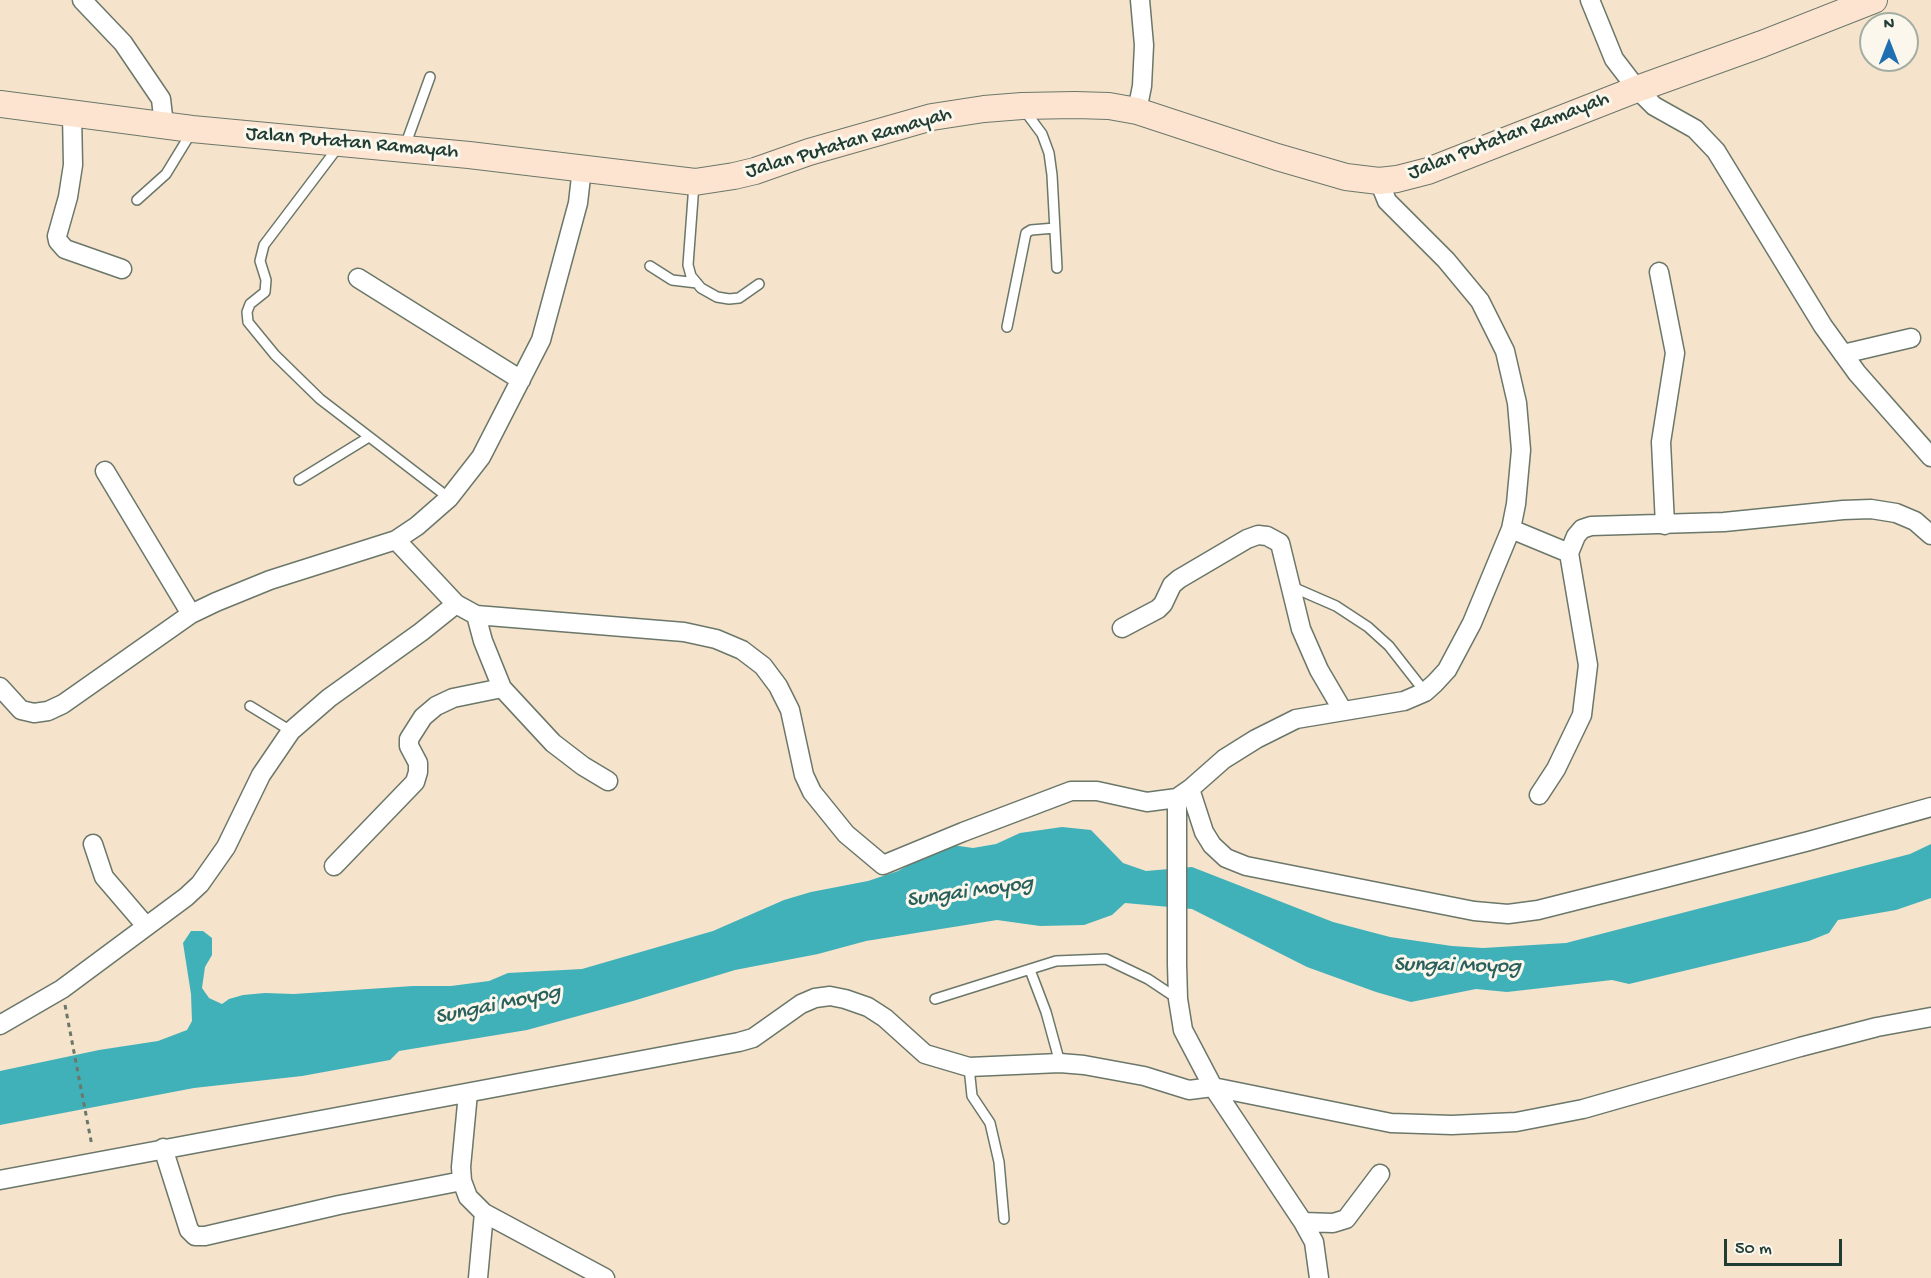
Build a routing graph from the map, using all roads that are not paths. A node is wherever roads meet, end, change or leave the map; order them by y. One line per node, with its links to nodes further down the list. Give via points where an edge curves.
1 (82, 0): 11 (street, via 123,43 160,99)
2 (1140, 0): 9 (street, via 1144,45)
3 (1590, 0): 6 (street, via 1614,59)
4 (1874, 0): 6 (main road, Jalan Putatan Ramayah)
5 (430, 77): 14 (lane)
6 (1637, 89): 16 (main road, Jalan Putatan Ramayah, via 1428,171); 29 (street, via 1654,106 1695,129 1716,151)
7 (0, 104): 10 (main road, Jalan Putatan Ramayah)
8 (1022, 106): 9 (main road, Jalan Putatan Ramayah, via 1109,106); 17 (main road, Jalan Putatan Ramayah, via 932,117 755,171); 19 (lane, via 1042,134 1049,153)
9 (1137, 111): 16 (main road, Jalan Putatan Ramayah, via 1346,177)
10 (72, 113): 11 (main road, Jalan Putatan Ramayah); 22 (street, via 74,165 58,241 65,249)
11 (164, 125): 12 (main road, Jalan Putatan Ramayah)
12 (192, 129): 13 (main road, Jalan Putatan Ramayah); 18 (lane, via 166,174)
13 (342, 142): 14 (main road, Jalan Putatan Ramayah); 31 (lane, via 264,245 260,261 265,292 250,304 247,312 248,322 275,356 320,399)
14 (405, 148): 15 (main road, Jalan Putatan Ramayah)
15 (582, 168): 17 (main road, Jalan Putatan Ramayah); 30 (street, via 578,203 541,340)
16 (1379, 181): 37 (street, via 1387,201 1446,260 1480,301 1505,351 1517,403 1521,450)
17 (695, 182): 25 (lane, via 688,265)
18 (137, 200)
19 (1055, 228): 21 (lane); 27 (lane, via 1026,233)
20 (650, 266): 25 (lane, via 672,280)
21 (1057, 268)
22 (122, 269)
23 (1659, 272): 36 (street, via 1675,353 1661,442)
24 (358, 278): 30 (street)
25 (697, 283): 26 (lane, via 717,297 729,299 739,298)
26 (759, 284)
27 (1007, 327)
28 (1911, 338): 29 (street)
29 (1843, 354): 32 (street)
30 (521, 380): 35 (street, via 481,457)
31 (369, 437): 34 (lane); 35 (lane)
32 (1931, 457)
33 (105, 471): 43 (street)
34 (299, 480)
35 (449, 498): 39 (street)
36 (1665, 525): 38 (street, via 1871,509 1915,521); 40 (street, via 1591,526 1576,536)
37 (1511, 530): 40 (street); 48 (street, via 1472,623 1447,670)
38 (1931, 535)
39 (396, 540): 42 (street); 43 (street, via 270,580)
40 (1569, 553): 54 (street, via 1588,665 1582,715)
41 (1290, 586): 45 (street, via 1280,543 1258,535 1179,579 1158,609); 48 (lane, via 1336,606 1368,627 1389,646); 50 (street, via 1301,629)
42 (456, 604): 44 (street); 51 (street)
43 (191, 614): 46 (street, via 48,711 21,710)
44 (476, 615): 47 (street); 53 (street, via 684,632 742,650 763,666 790,710 804,775 812,792 846,834 883,865 1071,791 1097,791 1147,802)
45 (1122, 628)
46 (0, 687)
47 (502, 688): 52 (street, via 553,743); 57 (street, via 453,698 423,717 409,738 417,763 415,782)
48 (1425, 692): 50 (street, via 1404,701)
49 (250, 706): 51 (lane)
50 (1343, 711): 53 (street, via 1296,719 1256,738)
51 (291, 731): 58 (street, via 261,775 214,866 186,897)
52 (608, 781)
53 (1183, 793): 55 (street, via 1212,845 1226,858 1246,866 1474,911 1508,914 1657,880); 61 (street, via 1177,827)
54 (1539, 795)
55 (1931, 807)
56 (93, 844): 58 (street, via 104,877)
57 (334, 866)
58 (146, 926): 63 (street, via 62,989)
59 (1029, 970): 60 (lane); 61 (lane, via 1056,961 1106,959); 64 (lane)
60 (935, 999)
61 (1178, 999): 66 (street, via 1183,1030)
62 (1931, 1017): 66 (street, via 1800,1047 1583,1109 1516,1122 1391,1123)
63 (0, 1025)
64 (1060, 1063): 65 (street); 66 (street, via 1114,1069 1189,1090)
65 (969, 1067): 67 (street, via 925,1054 868,1007 830,996 801,1004 753,1038 739,1042); 73 (lane, via 972,1096 993,1132)
66 (1213, 1087): 74 (street)
67 (468, 1093): 68 (street); 71 (street)
68 (164, 1149): 70 (street); 71 (street, via 189,1230 195,1236)
69 (1380, 1174): 74 (street, via 1346,1219 1333,1224)
70 (0, 1180)
71 (462, 1181): 72 (street, via 468,1197)
72 (484, 1212): 75 (street); 76 (street)
73 (1004, 1219)
74 (1303, 1222): 77 (street, via 1314,1242)
75 (478, 1278)
76 (605, 1278)
77 (1319, 1278)

